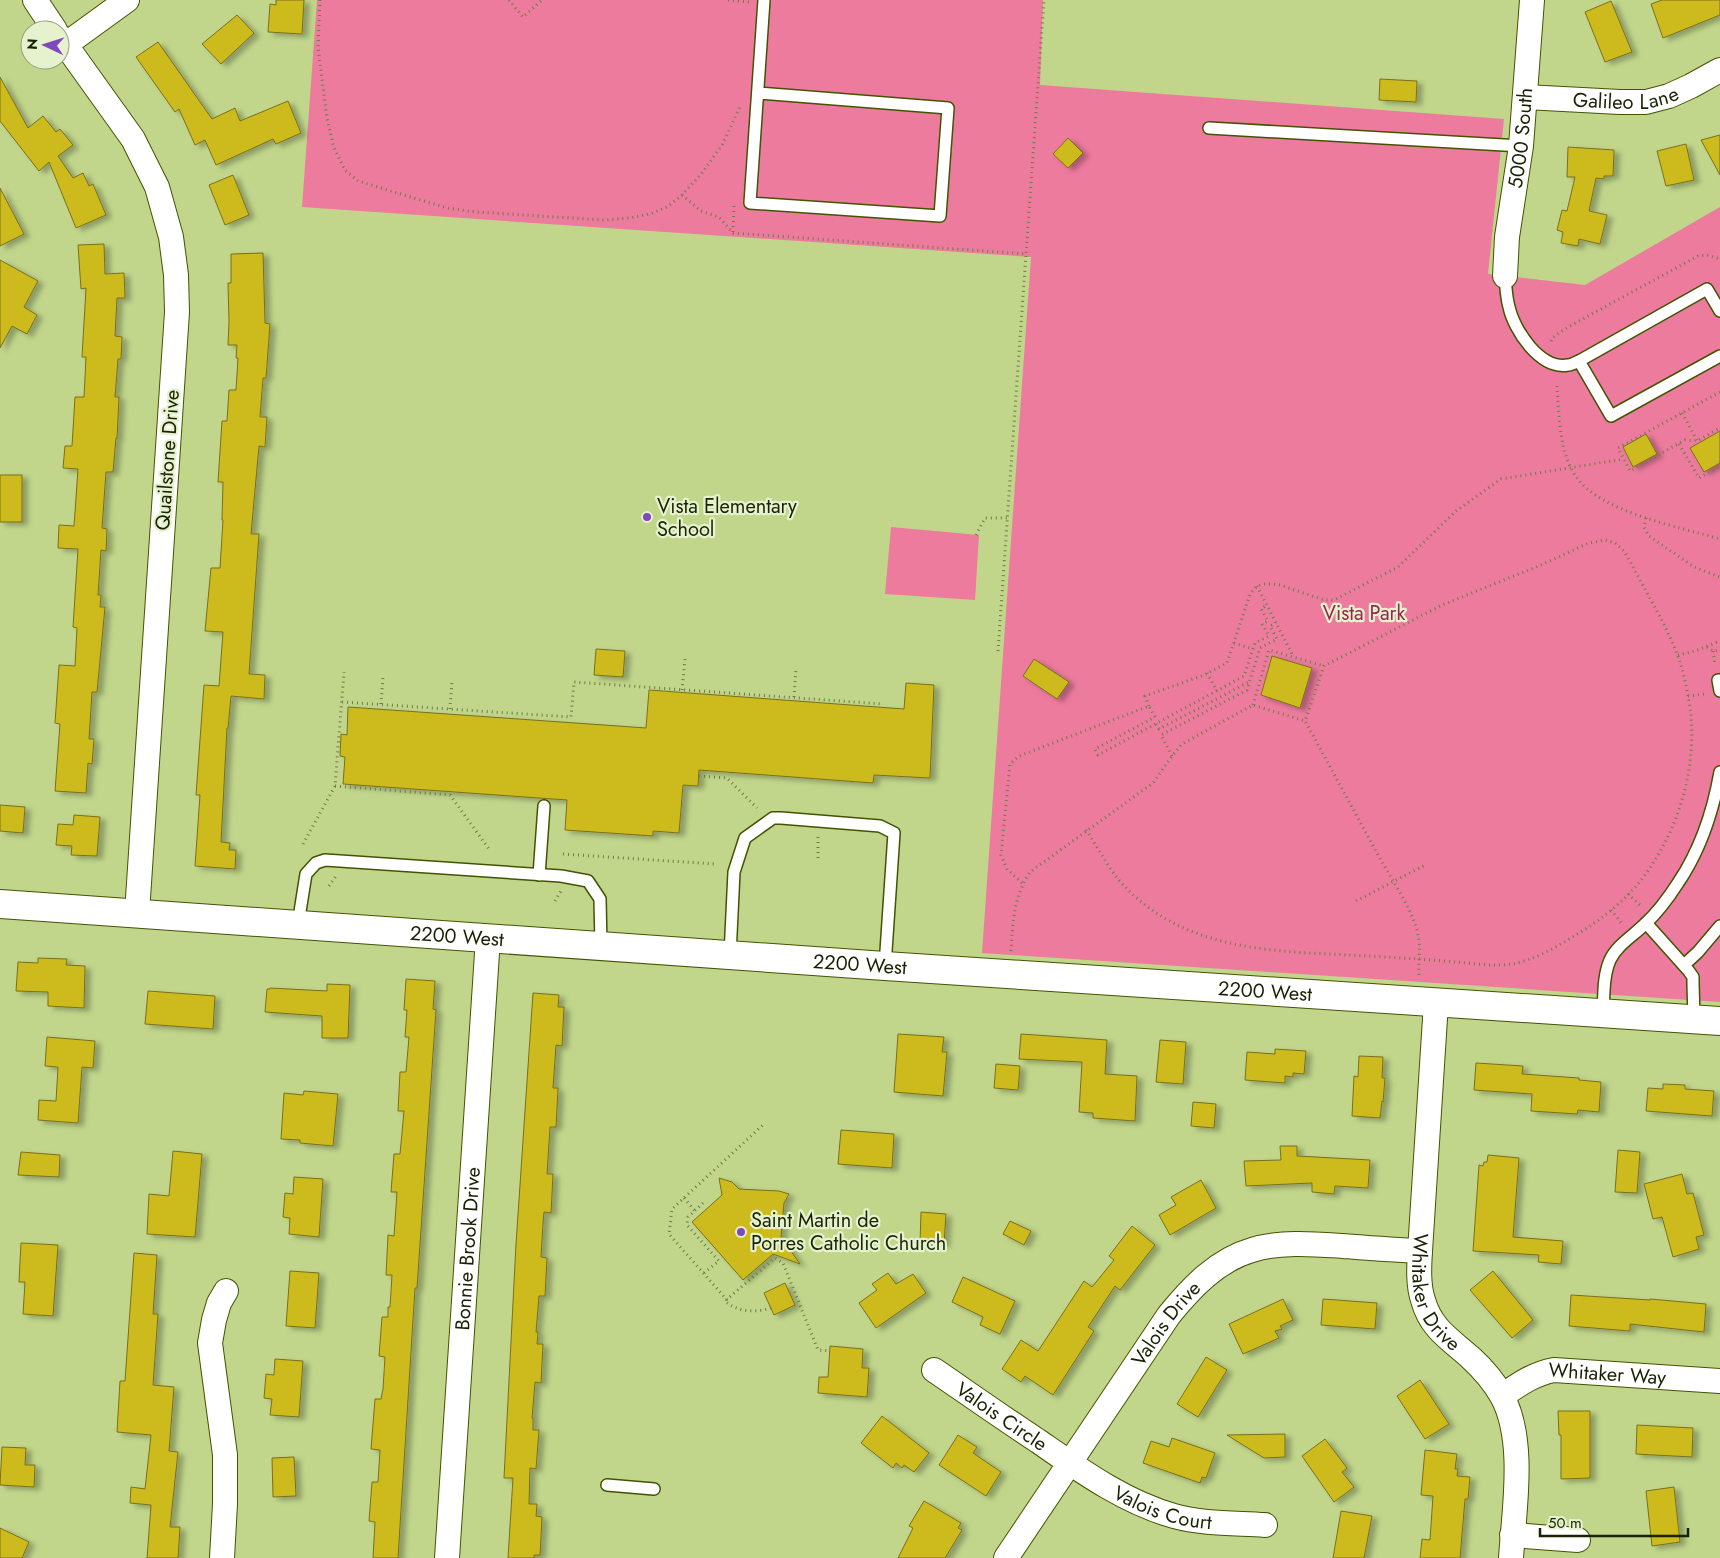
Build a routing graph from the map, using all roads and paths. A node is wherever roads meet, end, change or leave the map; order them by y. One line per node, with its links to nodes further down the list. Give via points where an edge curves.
1 (35, 0): 10 (street, Quailstone Drive)
2 (127, 0): 11 (street)
3 (320, 0): 16 (path, via 318,48 327,118 334,148 345,170 358,181 447,208 604,220 650,214 682,195 702,173 722,145)
4 (509, 0): 5 (path, via 523,16)
5 (542, 0)
6 (728, 0): 9 (path)
7 (764, 0): 14 (lane)
8 (1532, 0): 15 (street, 5000 South)
9 (749, 2)
10 (49, 20)
11 (70, 31)
12 (70, 51): 95 (street, Quailstone Drive, via 134,139 153,179 171,237 176,275 177,312)
13 (1720, 70): 15 (street, Galileo Lane, via 1669,96 1646,102)
14 (758, 93): 14 (lane, via 948,108 940,216 750,203)
15 (1525, 97): 18 (street, 5000 South)
16 (742, 104)
17 (1209, 128): 18 (lane)
18 (1520, 146): 21 (street, 5000 South)
19 (1026, 254): 35 (path)
20 (1720, 259): 23 (path, via 1698,256 1568,327)
21 (1505, 276): 25 (lane, via 1509,308 1527,344 1554,363 1569,365)
22 (1720, 311): 25 (lane, via 1707,289)
23 (1550, 341)
24 (1720, 356): 25 (lane, via 1611,416)
25 (1579, 361)
26 (1557, 386): 34 (path, via 1564,443)
27 (1720, 392): 28 (path)
28 (1682, 413): 30 (path); 32 (path, via 1618,448)
29 (1720, 428): 30 (path)
30 (1697, 441): 31 (path, via 1685,440)
31 (1679, 444): 32 (path, via 1630,471); 33 (path, via 1699,478)
32 (1624, 459): 34 (path)
33 (1720, 466)
34 (1571, 468): 36 (path, via 1588,490); 40 (path, via 1496,481 1456,512 1398,567 1338,599 1324,600 1280,585)
35 (1007, 518): 37 (path, via 985,518); 48 (path)
36 (1646, 518): 38 (path); 39 (path, via 1644,527 1649,536 1694,567)
37 (976, 535)
38 (1720, 539)
39 (1720, 577)
40 (1257, 586): 41 (path); 44 (path, via 1250,594)
41 (1267, 606): 42 (path); 46 (path, via 1261,609 1268,621 1262,624 1269,636 1255,643)
42 (1276, 623): 50 (path); 58 (path, via 1270,626 1277,639 1260,648)
43 (1720, 641): 45 (path)
44 (1234, 643): 46 (path); 55 (path, via 1227,663)
45 (1708, 646): 47 (path, via 1713,651); 49 (path)
46 (1253, 649): 61 (path, via 1244,676)
47 (1720, 650)
48 (998, 651)
49 (1678, 655): 52 (path, via 1624,551 1605,540 1589,543 1442,606); 103 (path, via 1690,703 1690,768 1676,819 1665,843 1638,883 1602,918 1565,942 1528,960 1491,965)
50 (1293, 656): 52 (path); 67 (path, via 1269,650)
51 (685, 660): 60 (path)
52 (1324, 666): 70 (path)
53 (796, 668): 63 (path)
54 (344, 672): 64 (path)
55 (1207, 673): 61 (path); 68 (path, via 1145,696)
56 (383, 677): 65 (path)
57 (1720, 680): 62 (lane)
58 (1250, 681): 71 (path, via 1159,729); 72 (path, via 1247,690 1161,735)
59 (452, 682): 69 (path)
60 (682, 690): 63 (path); 69 (path, via 574,682 571,717)
61 (1217, 691): 71 (path)
62 (1720, 691)
63 (794, 697): 66 (path)
64 (342, 702): 65 (path); 75 (path)
65 (381, 704): 69 (path)
66 (883, 704)
67 (1253, 705): 70 (path); 72 (path, via 1182,744)
68 (1150, 706): 71 (path, via 1155,717 1095,749 1098,755); 89 (path, via 1019,756 1010,764 1001,855 1007,870)
69 (450, 709)
70 (1305, 721): 88 (path)
71 (1156, 724)
72 (1172, 756): 78 (path, via 1153,783)
73 (1720, 772): 96 (lane, via 1715,800 1694,855)
74 (699, 776): 77 (path, via 727,778)
75 (335, 786): 80 (path); 81 (path, via 450,795)
76 (544, 806): 87 (lane)
77 (757, 808)
78 (1086, 830): 89 (path, via 1030,872); 103 (path, via 1117,877 1131,892 1187,930 1266,950)
79 (811, 835): 83 (path, via 819,836)
80 (303, 844)
81 (489, 848)
82 (563, 854): 84 (path)
83 (818, 858)
84 (715, 864)
85 (1425, 866): 88 (path)
86 (339, 871): 90 (path)
87 (539, 875): 97 (lane, via 325,860 306,874); 100 (lane, via 588,882 600,899)
88 (1393, 882): 93 (path); 103 (path, via 1418,933)
89 (1022, 883): 101 (path, via 1015,904)
90 (329, 886)
91 (564, 887): 92 (path)
92 (555, 901)
93 (1356, 901)
94 (0, 904): 95 (street, 2200 West)
95 (137, 913): 97 (street, 2200 West)
96 (1646, 923): 104 (lane); 108 (lane, via 1622,944 1610,960)
97 (298, 926): 99 (street, 2200 West)
98 (1720, 926): 104 (lane)
99 (488, 938): 100 (street, 2200 West); 130 (street, Bonnie Brook Drive)
100 (601, 946): 102 (street, 2200 West)
101 (1011, 954)
102 (730, 955): 105 (street, 2200 West); 105 (lane, via 734,872 745,838 773,818 880,826 894,833)
103 (1418, 959): 106 (path)
104 (1684, 965): 109 (lane, via 1693,977)
105 (885, 966): 107 (street, 2200 West)
106 (1418, 982)
107 (1436, 1003): 108 (street, 2200 West); 114 (street, Whitaker Drive)
108 (1603, 1013): 109 (street, 2200 West)
109 (1707, 1020)
110 (764, 1124): 111 (path)
111 (684, 1198): 113 (path); 115 (path, via 672,1209 670,1234)
112 (703, 1204): 113 (path)
113 (695, 1211): 115 (path, via 688,1217 687,1225 719,1261)
114 (1420, 1251): 122 (street, Whitaker Drive, via 1422,1299 1428,1314 1437,1328 1488,1375); 123 (street, Valois Drive, via 1320,1245 1273,1246 1251,1250 1228,1261 1207,1274 1169,1315)
115 (704, 1273): 117 (path)
116 (226, 1291): 129 (street, via 214,1320 210,1343 225,1455)
117 (727, 1300): 118 (path, via 738,1309 757,1311); 119 (path, via 775,1258 783,1263 818,1350)
118 (771, 1308)
119 (830, 1351)
120 (934, 1370): 123 (street, Valois Circle)
121 (1720, 1381): 122 (street, Whitaker Way, via 1554,1370 1530,1378)
122 (1502, 1396): 128 (street, Whitaker Drive, via 1509,1413 1516,1450)
123 (1070, 1464): 126 (street, Valois Court, via 1144,1506 1175,1516); 131 (street, Valois Drive)
124 (607, 1485): 125 (lane)
125 (654, 1489)
126 (1265, 1525)
127 (1578, 1540): 128 (street)
128 (1512, 1547)
129 (222, 1558)
130 (447, 1558)
131 (1006, 1558)

